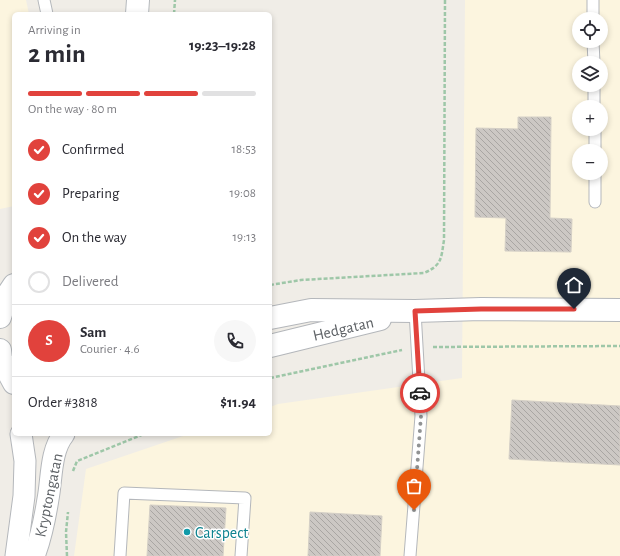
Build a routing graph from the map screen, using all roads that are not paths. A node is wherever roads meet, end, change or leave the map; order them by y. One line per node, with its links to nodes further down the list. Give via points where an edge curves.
1 (44, 0): 4 (lane)
2 (138, 0): 5 (street)
3 (593, 0): 6 (lane)
4 (47, 12)
5 (137, 12)
6 (593, 12)
7 (595, 180): 8 (lane)
8 (595, 202)
9 (12, 279): 10 (street)
10 (0, 285)
11 (12, 289): 14 (street, via 6,297)
12 (620, 310): 13 (street, Hedgatan)
13 (415, 311): 15 (street, Hedgatan, via 311,310); 16 (street, Hedgatan); 25 (lane, via 421,416)
14 (0, 317)
15 (272, 318)
16 (272, 346)
17 (0, 356): 18 (street)
18 (12, 380)
19 (21, 436): 21 (street, Kryptongatan, via 25,461 24,496)
20 (63, 436): 22 (street, Kryptongatan, via 53,460 48,500)
21 (16, 556)
22 (34, 556)
23 (120, 556): 24 (lane, via 124,493 245,498)
24 (242, 556)
25 (410, 556)

